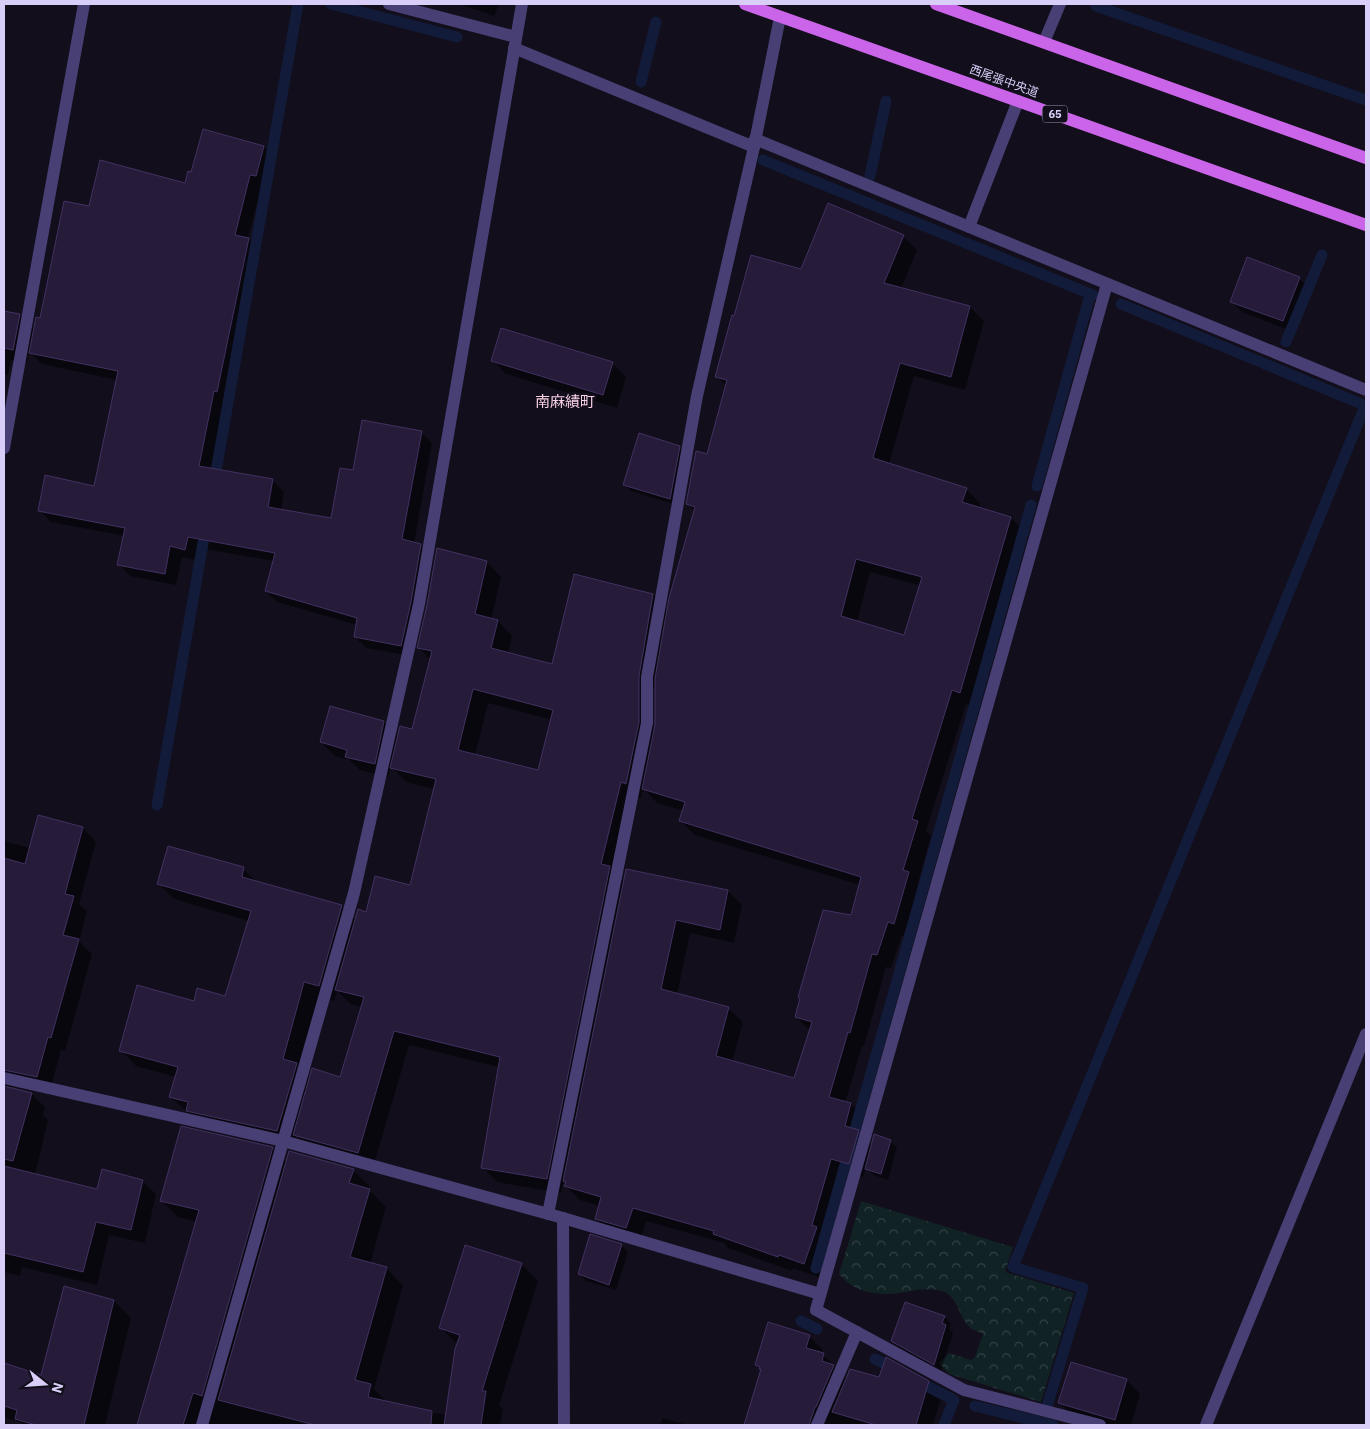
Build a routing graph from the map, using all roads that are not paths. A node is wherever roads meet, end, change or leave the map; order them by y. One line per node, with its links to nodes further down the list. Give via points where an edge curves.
1 (84, 4): 17 (street)
2 (389, 4): 8 (street)
3 (522, 4): 8 (street)
4 (744, 4): 7 (main road, 西尾張中央道 / 65)
5 (936, 4): 9 (main road)
6 (1060, 4): 9 (street)
7 (780, 16): 10 (main road, 西尾張中央道 / 65); 11 (street)
8 (515, 42): 11 (street); 20 (street, via 419,604 354,893)
9 (1044, 42): 12 (main road)
10 (1018, 101): 13 (main road, 西尾張中央道 / 65); 14 (street)
11 (754, 143): 14 (street); 21 (street, via 697,396 647,677 647,724)
12 (1366, 158)
13 (1366, 225)
14 (969, 228): 15 (street)
15 (1107, 284): 16 (street); 23 (street)
16 (1366, 390)
17 (4, 448)
18 (1366, 1034): 29 (street)
19 (4, 1078): 20 (street)
20 (283, 1141): 21 (street); 25 (street)
21 (548, 1214): 22 (street)
22 (564, 1218): 23 (street); 26 (street)
23 (820, 1294): 24 (street, via 816,1310)
24 (857, 1332): 27 (street); 28 (street, via 964,1390)
25 (202, 1425)
26 (564, 1425)
27 (817, 1425)
28 (1100, 1425)
29 (1206, 1425)

